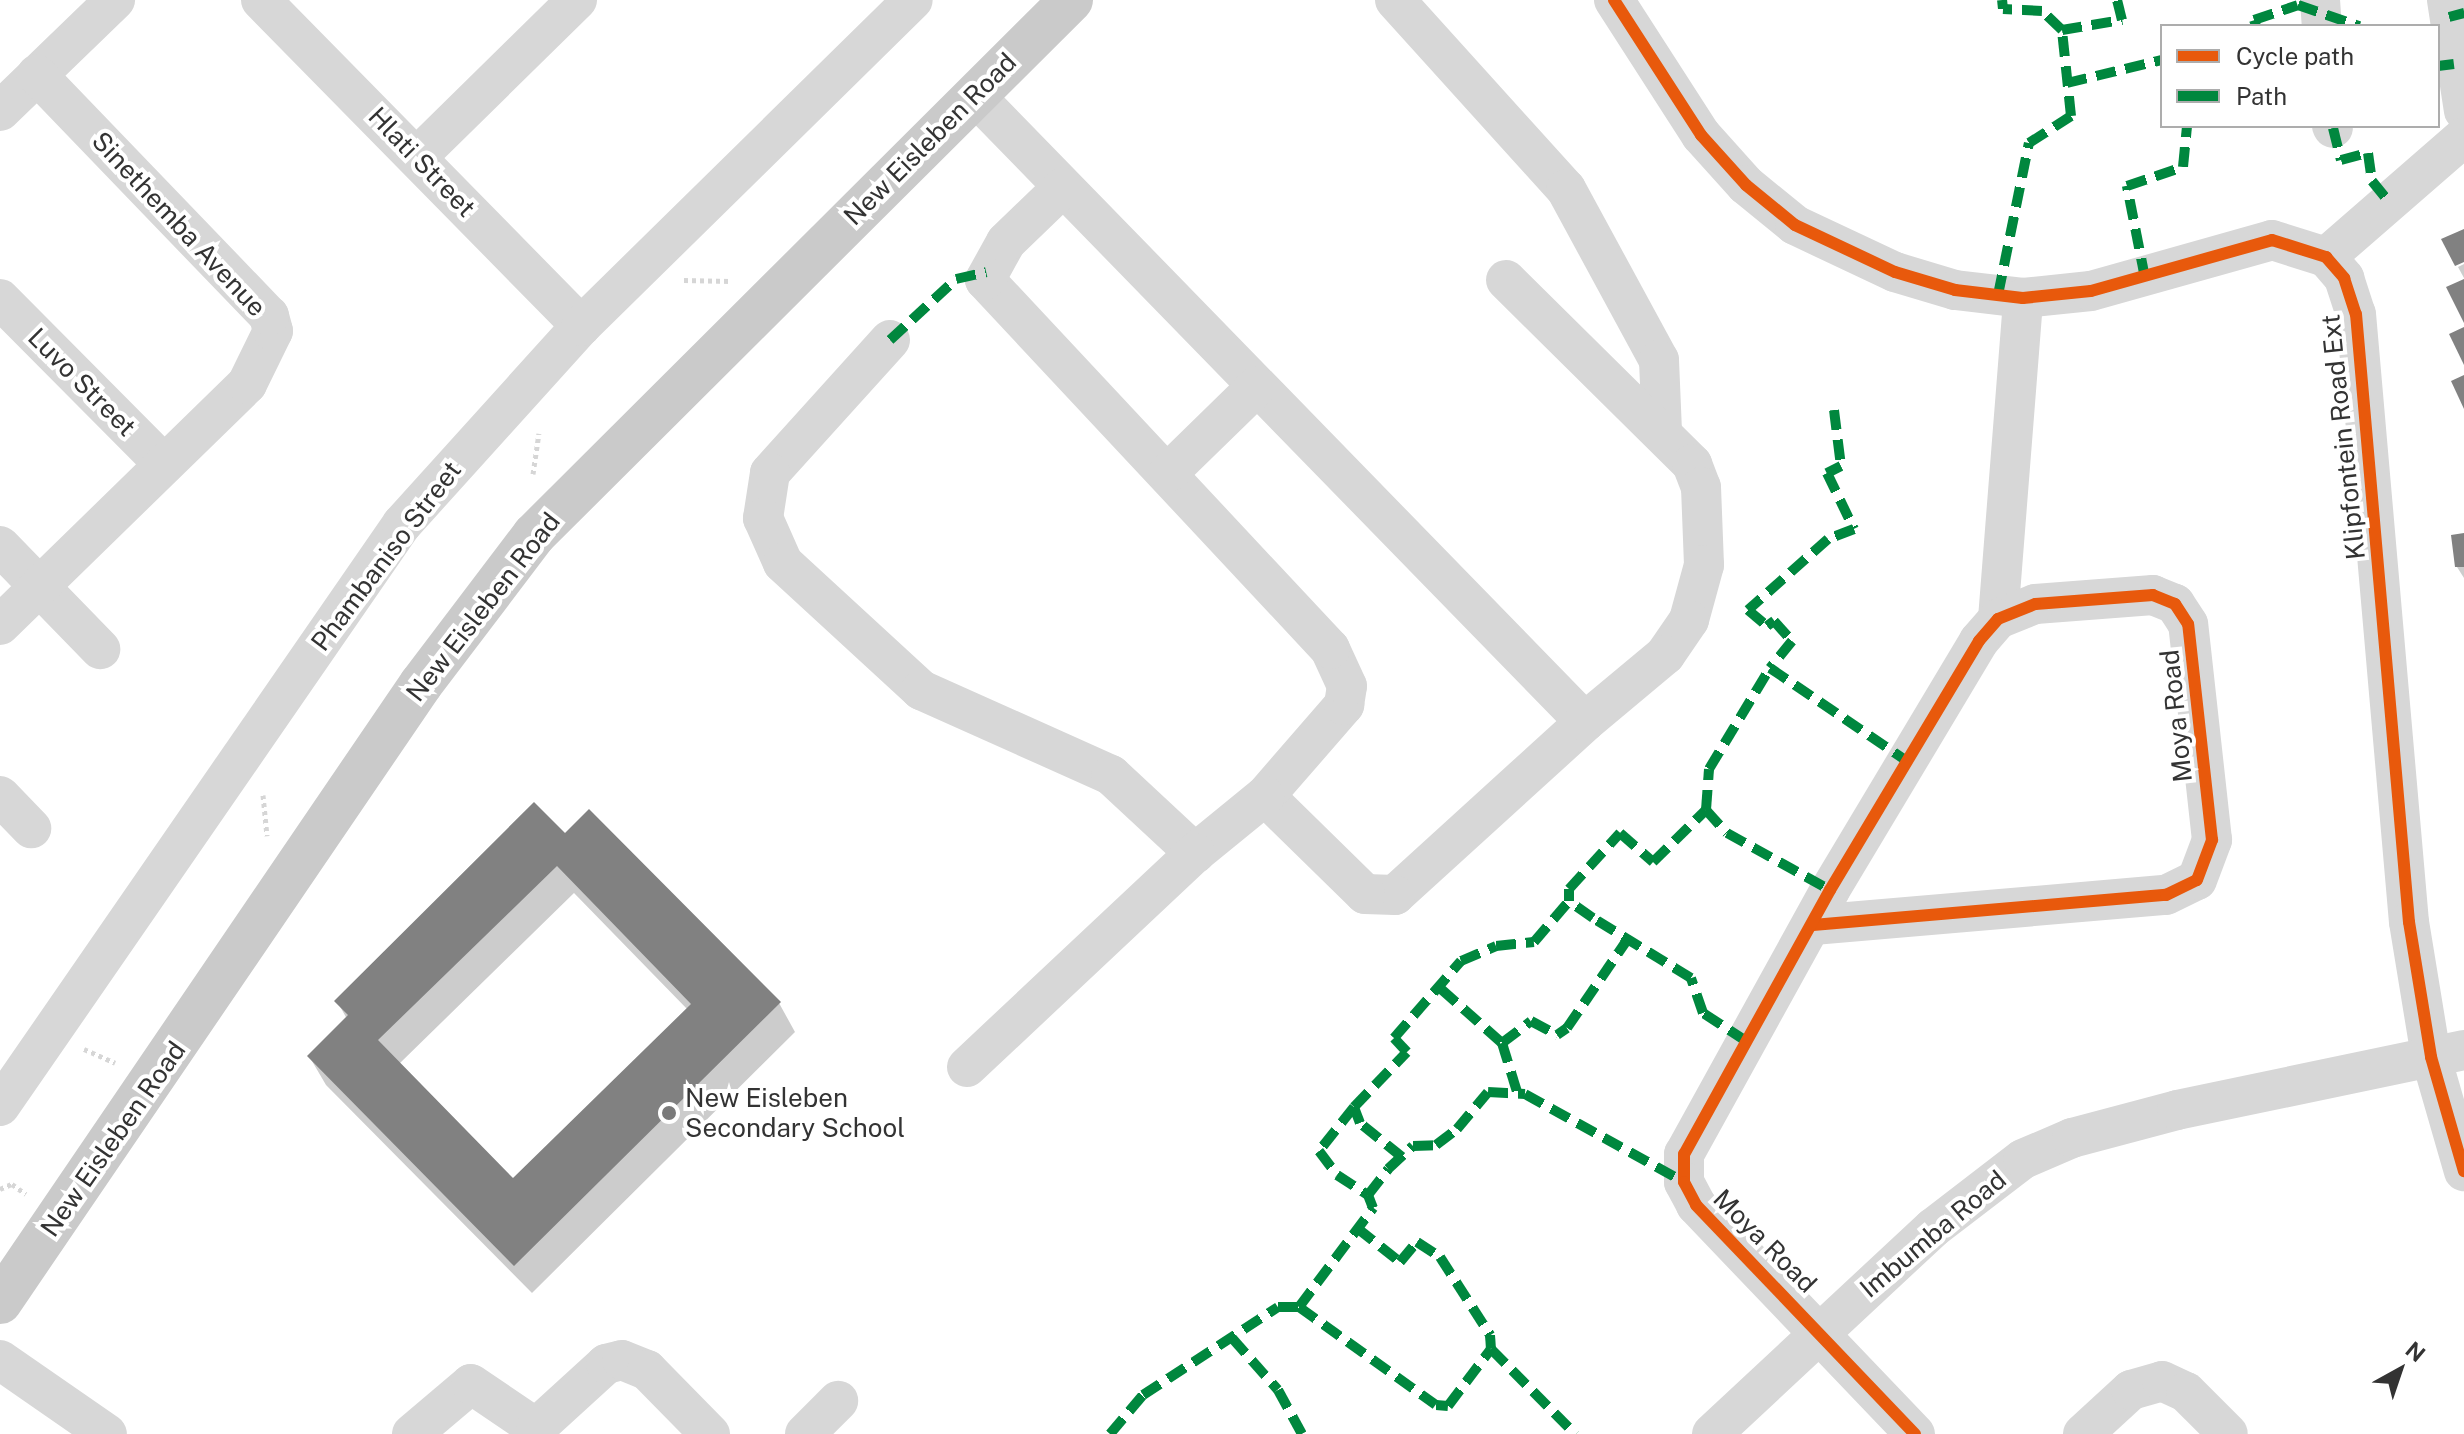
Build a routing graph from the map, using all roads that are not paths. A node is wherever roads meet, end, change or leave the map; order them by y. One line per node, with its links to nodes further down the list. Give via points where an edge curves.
1 (115, 0): 11 (street)
2 (261, 0): 16 (street, Hlati Street)
3 (577, 0): 16 (street)
4 (913, 0): 22 (street, Phambaniso Street)
5 (1071, 0): 12 (main road, New Eisleben Road)
6 (1395, 0): 25 (street, via 1566,189 1659,360)
7 (1614, 0): 20 (street, via 1701,135 1795,225 1895,272 1955,290)
8 (2320, 0): 10 (street)
9 (2447, 0): 14 (street)
10 (2322, 24)
11 (37, 75): 13 (street); 26 (street, Sinethemba Avenue, via 269,316 271,345 255,373)
12 (974, 95): 17 (street); 44 (main road, New Eisleben Road, via 534,535 421,684)
13 (0, 111)
14 (2464, 111)
15 (2464, 137): 18 (street)
16 (418, 156): 22 (street, Hlati Street)
17 (1062, 188): 24 (street); 27 (street, via 1006,242 985,280)
18 (2326, 257): 20 (street, via 2272,240 2091,291); 39 (street, Klipfontein Road Ext, via 2344,278 2356,314 2409,922)
19 (1506, 280): 25 (street)
20 (2023, 298): 30 (street)
21 (0, 299): 26 (street, Luvo Street)
22 (581, 326): 40 (street, Phambaniso Street, via 402,524)
23 (890, 340): 37 (street, via 770,473 763,518 783,563 921,690 1111,775)
24 (1257, 386): 27 (street); 33 (street)
25 (1662, 433): 33 (street, via 1692,464 1701,487 1700,590 1665,655)
26 (164, 464): 29 (street, Sinethemba Avenue)
27 (1169, 472): 35 (street, via 1343,671 1344,705 1329,729)
28 (0, 546): 29 (street)
29 (40, 587): 31 (street, Sinethemba Avenue); 32 (street)
30 (1998, 619): 38 (street, Moya Road); 38 (street, Moya Road, via 2035,604 2153,595 2175,604 2188,624 2212,840 2197,880 2166,895)
31 (0, 625)
32 (100, 649)
33 (1585, 722): 35 (street, via 1417,881 1379,900 1365,894)
34 (0, 796): 36 (street)
35 (1265, 796): 37 (street)
36 (31, 828)
37 (1195, 853): 41 (street)
38 (1813, 925): 45 (street, Moya Road, via 1692,1131 1683,1166 1696,1205)
39 (2447, 1054): 43 (street, Klipfontein Road Ext); 45 (street, Imbumba Road, via 2177,1110 2072,1138 2023,1159)
40 (13, 1058): 42 (street, Phambaniso Street)
41 (967, 1067)
42 (0, 1106)
43 (2464, 1171)
44 (0, 1302)
45 (1822, 1330): 52 (street, Imbumba Road); 53 (street, Moya Road)
46 (0, 1360): 48 (street)
47 (838, 1401): 51 (street)
48 (107, 1434)
49 (412, 1434): 50 (street, via 471,1384 536,1428 606,1364 622,1360 647,1370)
50 (710, 1434)
51 (805, 1434)
52 (1712, 1434)
53 (1915, 1434)
54 (2083, 1434): 55 (street, via 2131,1390 2162,1381 2186,1392)
55 (2228, 1434)

